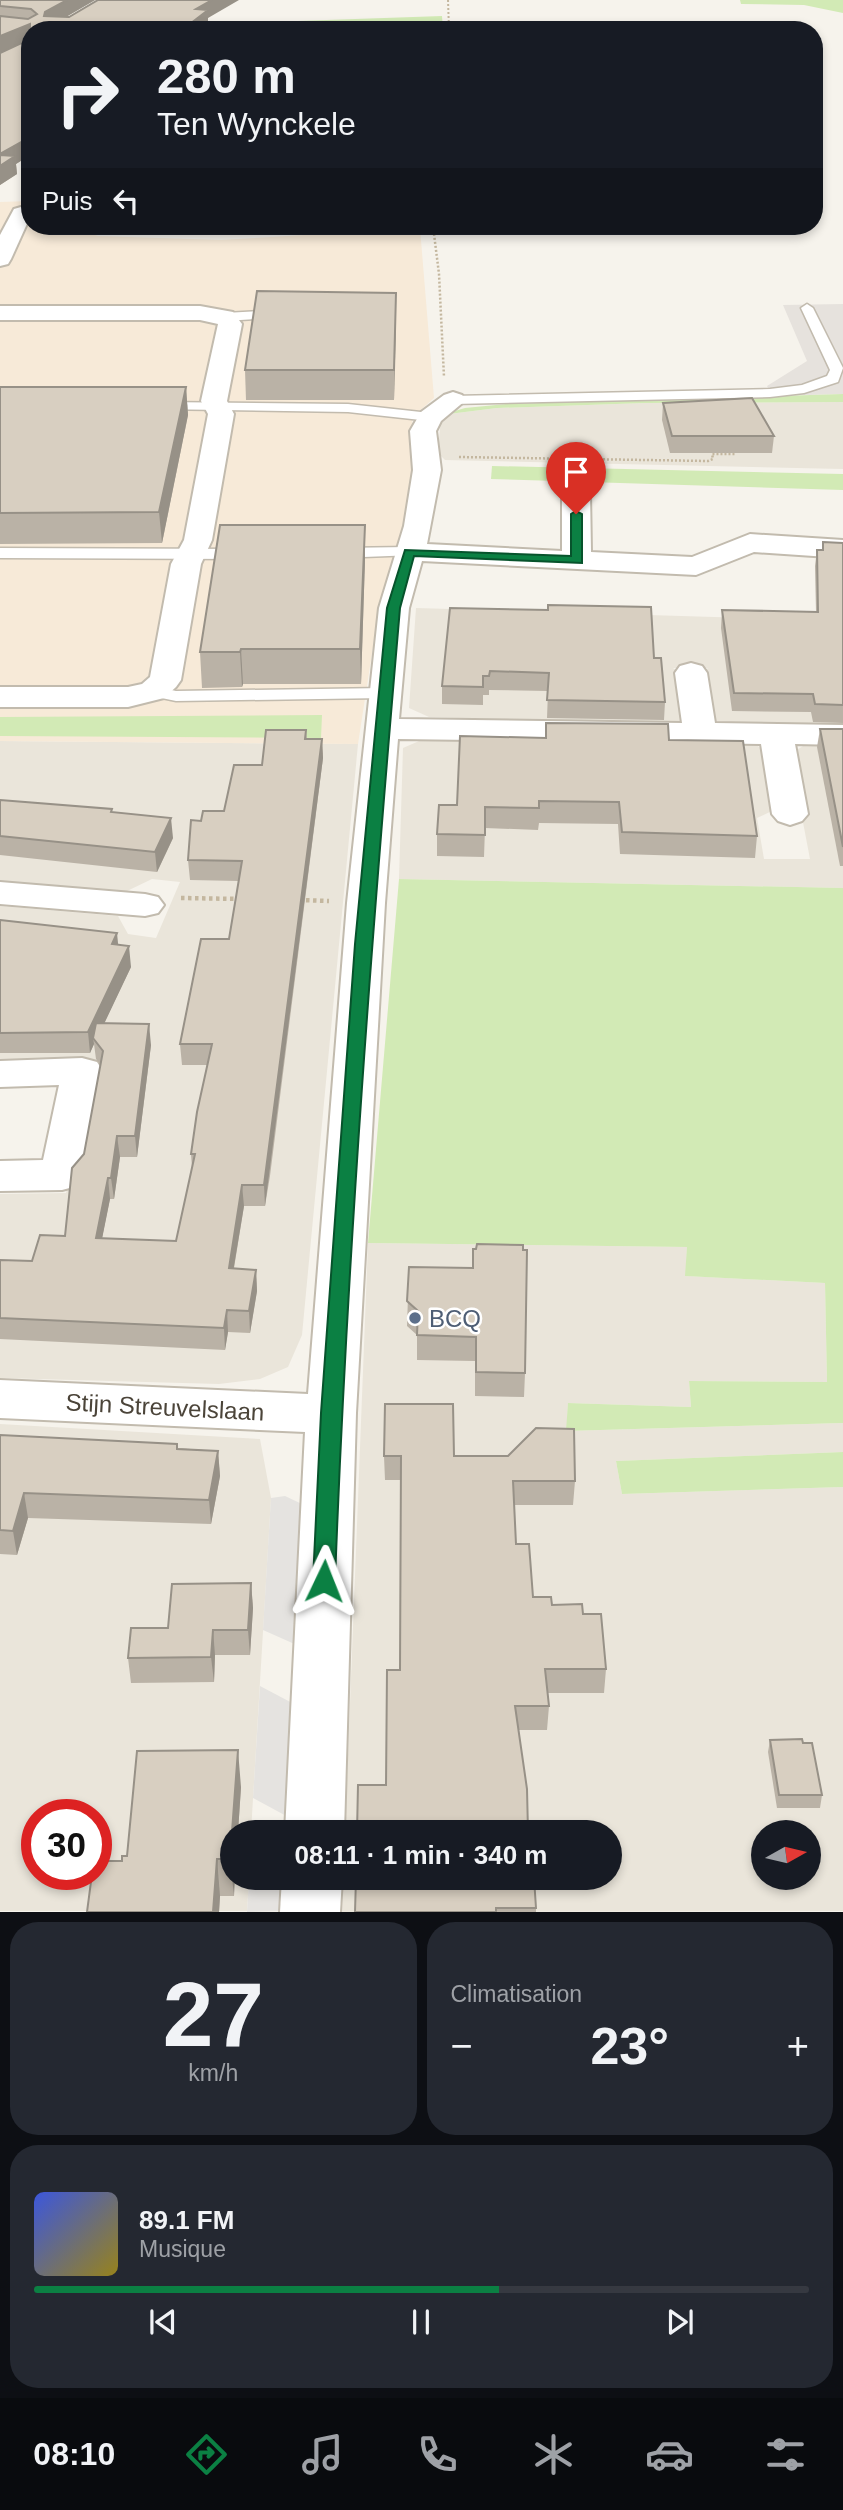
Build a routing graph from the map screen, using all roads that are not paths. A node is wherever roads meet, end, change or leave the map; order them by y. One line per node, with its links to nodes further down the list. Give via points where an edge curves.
1 (21, 213): 2 (street)
2 (0, 259)
3 (807, 308): 7 (lane)
4 (0, 313): 6 (street, via 200,313)
5 (297, 314): 6 (lane)
6 (225, 317): 10 (street, via 230,324 214,401)
7 (838, 362): 8 (lane, via 833,379 787,392)
8 (453, 400): 11 (street)
9 (149, 406): 10 (lane)
10 (217, 406): 11 (lane, via 348,408); 17 (street, via 221,414 198,540)
11 (430, 417): 14 (street, via 423,430 427,470)
12 (576, 492): 19 (street)
13 (843, 549): 19 (street, via 750,543 696,566)
14 (409, 552): 15 (lane); 19 (street); 23 (street, via 394,608)
15 (322, 553)
16 (0, 554): 17 (lane)
17 (190, 554): 18 (lane); 21 (street, via 165,680)
18 (256, 554)
19 (578, 560)
20 (691, 673): 24 (street)
21 (153, 691): 22 (street, via 128,697); 23 (lane)
22 (0, 697)
23 (383, 711): 24 (street); 33 (street)
24 (700, 733): 25 (street)
25 (776, 734): 26 (street); 27 (street)
26 (843, 736)
27 (790, 814)
28 (0, 893): 29 (street)
29 (145, 905)
30 (0, 1074): 31 (street, via 82,1071 62,1175)
31 (0, 1177)
32 (0, 1399): 33 (street, Stijn Streuvelslaan)
33 (331, 1413): 34 (street)
34 (314, 1820)
35 (311, 1890): 36 (street)
36 (310, 1912)

